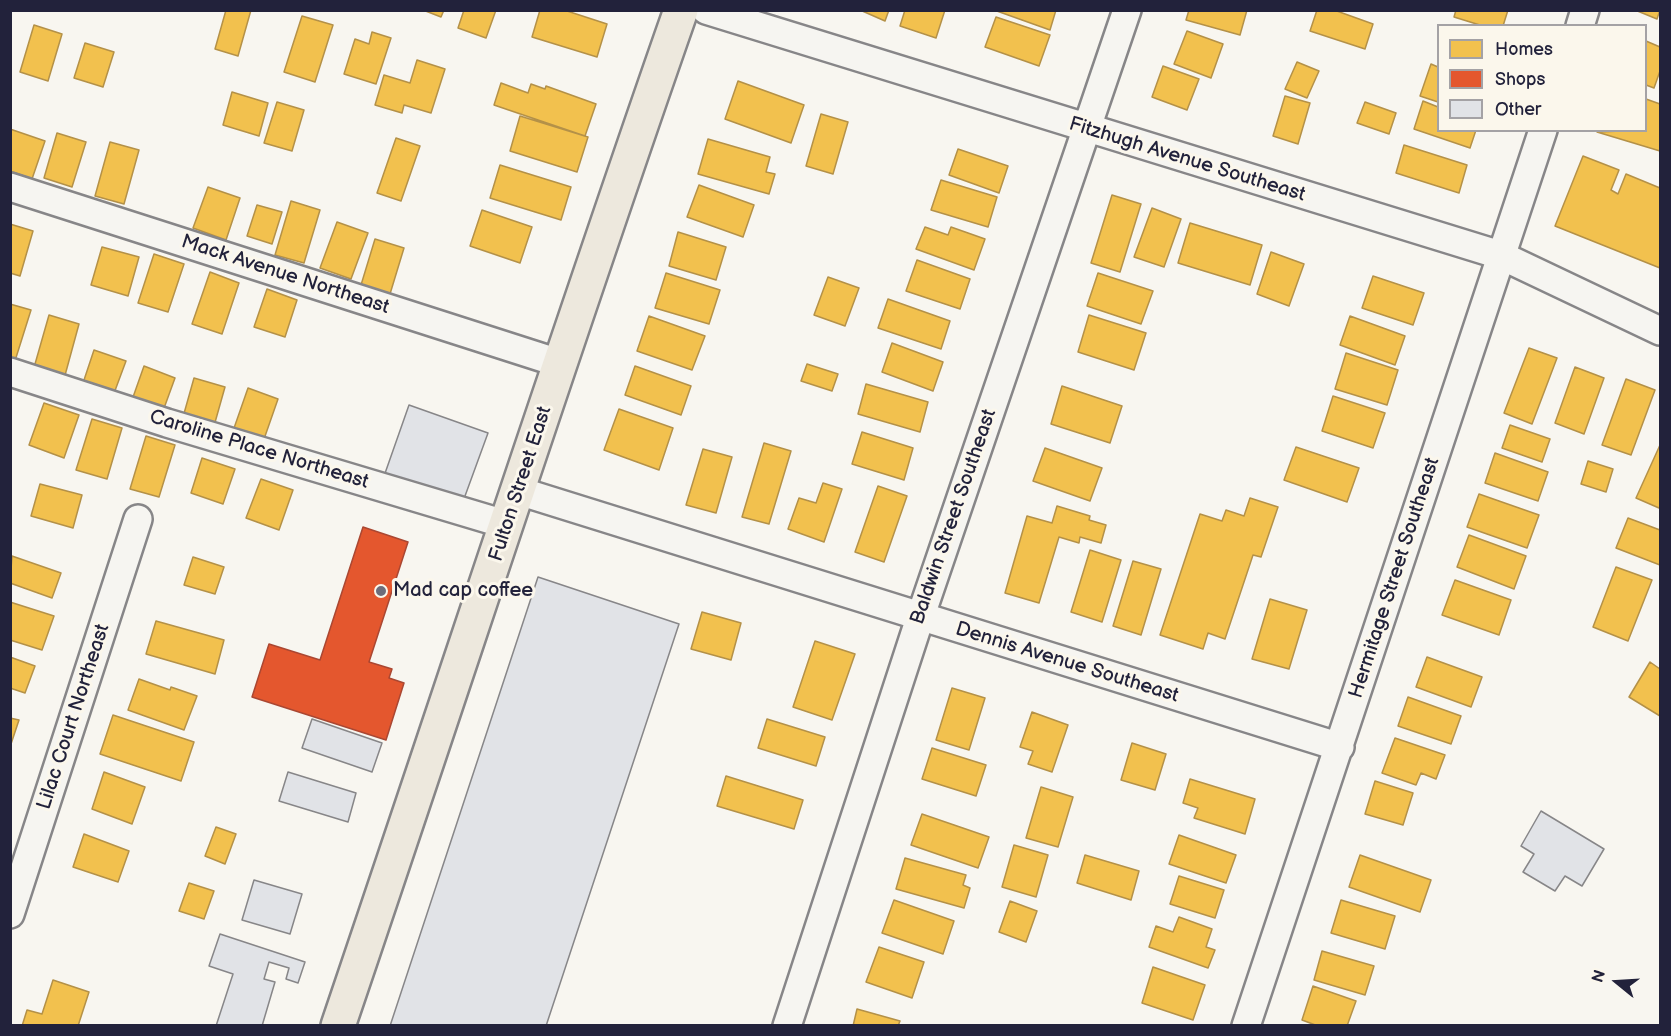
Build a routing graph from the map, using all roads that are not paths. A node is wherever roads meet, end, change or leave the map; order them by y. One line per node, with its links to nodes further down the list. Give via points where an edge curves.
1 (681, 10): 9 (main road, Fulton Street East)
2 (706, 10): 4 (street, Fitzhugh Avenue Southeast)
3 (1127, 10): 4 (street, Baldwin Street Southeast)
4 (1086, 130): 7 (street, Fitzhugh Avenue Southeast); 14 (street, Baldwin Street Southeast)
5 (1542, 132): 7 (street, Hermitage Street Southeast)
6 (10, 187): 9 (street, Mack Avenue Northeast)
7 (1500, 255): 8 (street, Fitzhugh Avenue Southeast); 15 (street, Hermitage Street Southeast)
8 (1660, 331)
9 (559, 363): 11 (main road, Fulton Street East)
10 (10, 372): 13 (street, Caroline Place Northeast)
11 (519, 492): 13 (main road, Fulton Street East); 14 (street, Dennis Avenue Southeast)
12 (138, 519): 16 (street, Lilac Court Northeast)
13 (508, 525): 17 (main road, Fulton Street East)
14 (920, 618): 15 (street, Dennis Avenue Southeast); 18 (street, Baldwin Street Southeast)
15 (1340, 747): 19 (street, Hermitage Street Southeast)
16 (10, 914)
17 (338, 1026)
18 (787, 1026)
19 (1246, 1026)

